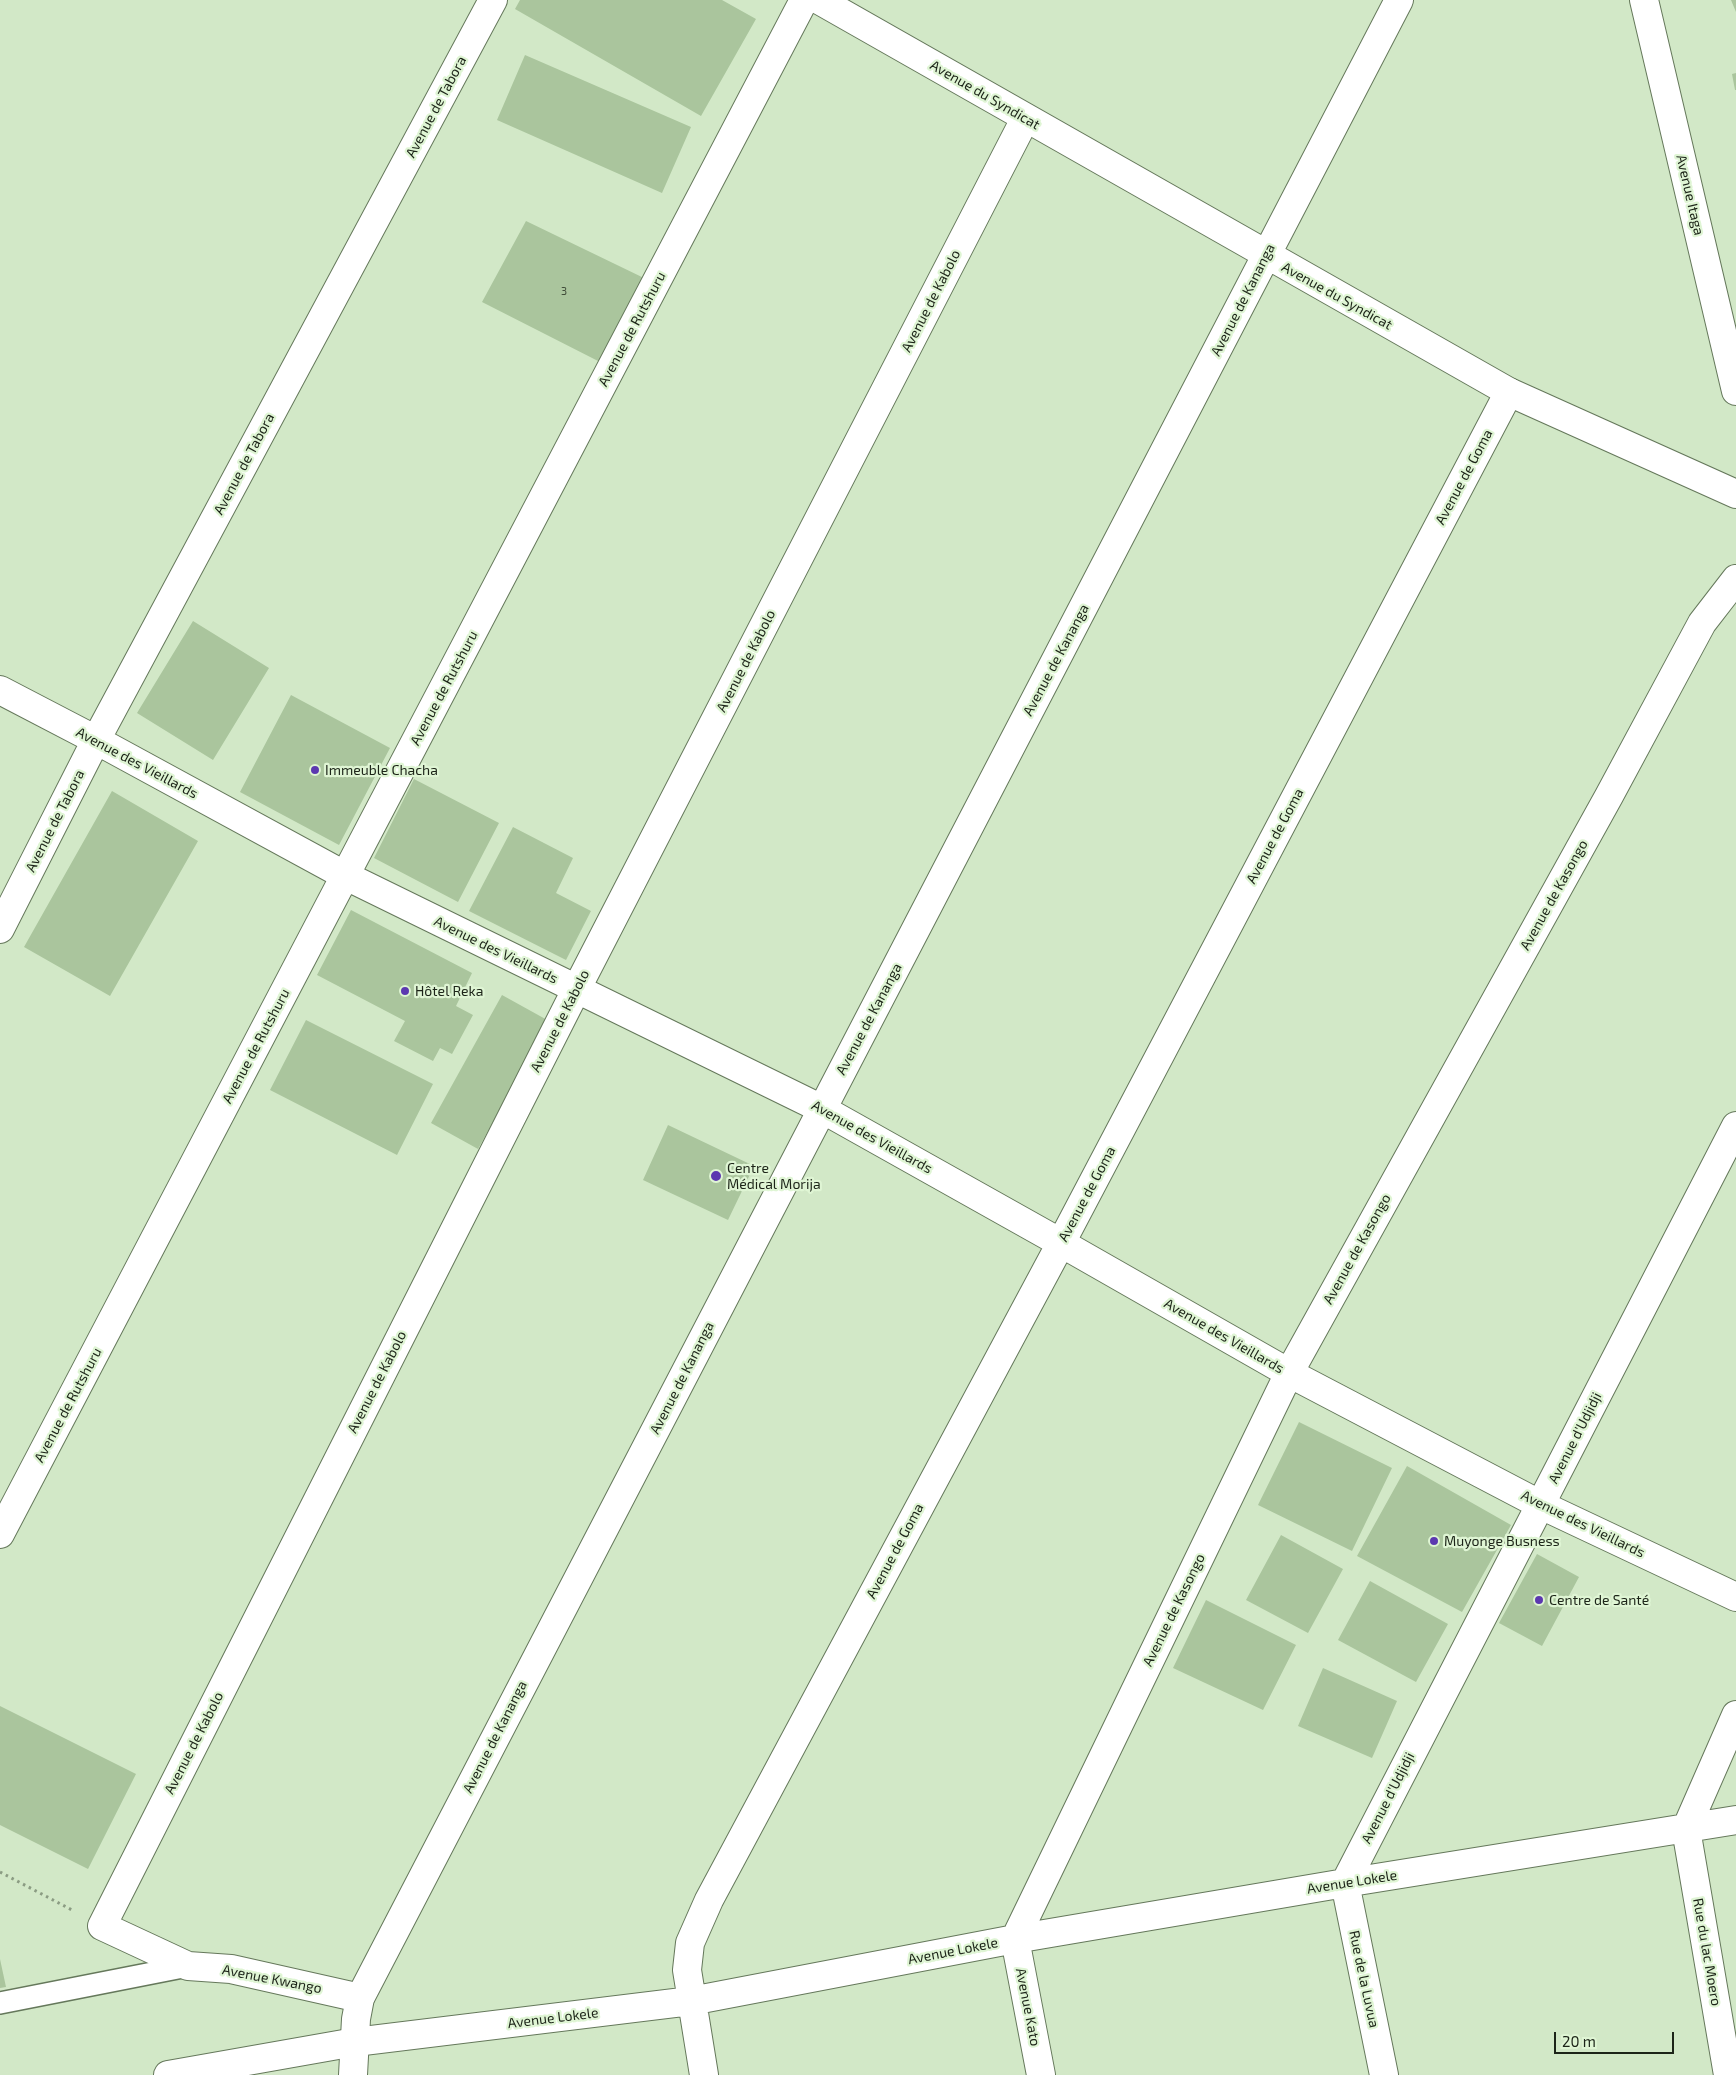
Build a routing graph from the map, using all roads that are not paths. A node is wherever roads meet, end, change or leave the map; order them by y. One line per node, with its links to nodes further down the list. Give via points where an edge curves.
1 (493, 0): 13 (street, Avenue de Tabora)
2 (804, 0): 14 (street, Avenue de Rutshuru)
3 (819, 0): 6 (street, Avenue du Syndicat)
4 (1399, 0): 7 (street, Avenue de Kananga)
5 (1644, 0): 8 (street, Avenue Itaga)
6 (1025, 119): 7 (street, Avenue du Syndicat); 16 (street, Avenue de Kabolo)
7 (1266, 256): 9 (street, Avenue du Syndicat); 17 (street, Avenue de Kananga)
8 (1736, 390)
9 (1509, 392): 10 (street, Avenue du Syndicat); 19 (street, Avenue de Goma)
10 (1736, 494)
11 (1736, 579): 20 (street, Avenue de Kasongo, via 1702,623)
12 (0, 690): 13 (street, Avenue des Vieillards)
13 (96, 740): 14 (street, Avenue des Vieillards); 15 (street, Avenue de Tabora)
14 (346, 876): 16 (street, Avenue des Vieillards); 22 (street, Avenue de Rutshuru)
15 (0, 929)
16 (576, 990): 17 (street, Avenue des Vieillards); 28 (street, Avenue de Kabolo)
17 (822, 1109): 19 (street, Avenue des Vieillards); 31 (street, Avenue de Kananga)
18 (1736, 1126): 21 (street, Avenue d'Udjidji)
19 (1061, 1242): 20 (street, Avenue des Vieillards); 32 (street, Avenue de Goma, via 709,1900 690,1943 687,1970)
20 (1289, 1373): 21 (street, Avenue des Vieillards); 29 (street, Avenue de Kasongo)
21 (1541, 1505): 23 (street, Avenue des Vieillards); 27 (street, Avenue d'Udjidji)
22 (0, 1534)
23 (1736, 1597)
24 (1736, 1714): 26 (street)
25 (1736, 1820): 26 (street, Avenue Lokele)
26 (1686, 1829): 27 (street, Avenue Lokele); 40 (street, Rue du lac Moero)
27 (1345, 1883): 29 (street, Avenue Lokele); 39 (street, Rue de la Luvua)
28 (102, 1926): 30 (street, Avenue Kwango)
29 (1015, 1939): 32 (street, Avenue Lokele); 38 (street, Avenue Kato)
30 (188, 1966): 31 (street, Avenue Kwango, via 231,1970); 33 (lane)
31 (360, 1998): 34 (street, Avenue de Kananga)
32 (691, 2001): 34 (street, Avenue Lokele); 37 (street, Avenue de Goma)
33 (0, 2002)
34 (355, 2042): 35 (street, Avenue Lokele); 36 (street, Avenue de Kananga)
35 (168, 2075)
36 (353, 2075)
37 (704, 2075)
38 (1040, 2075)
39 (1384, 2075)
40 (1728, 2075)

